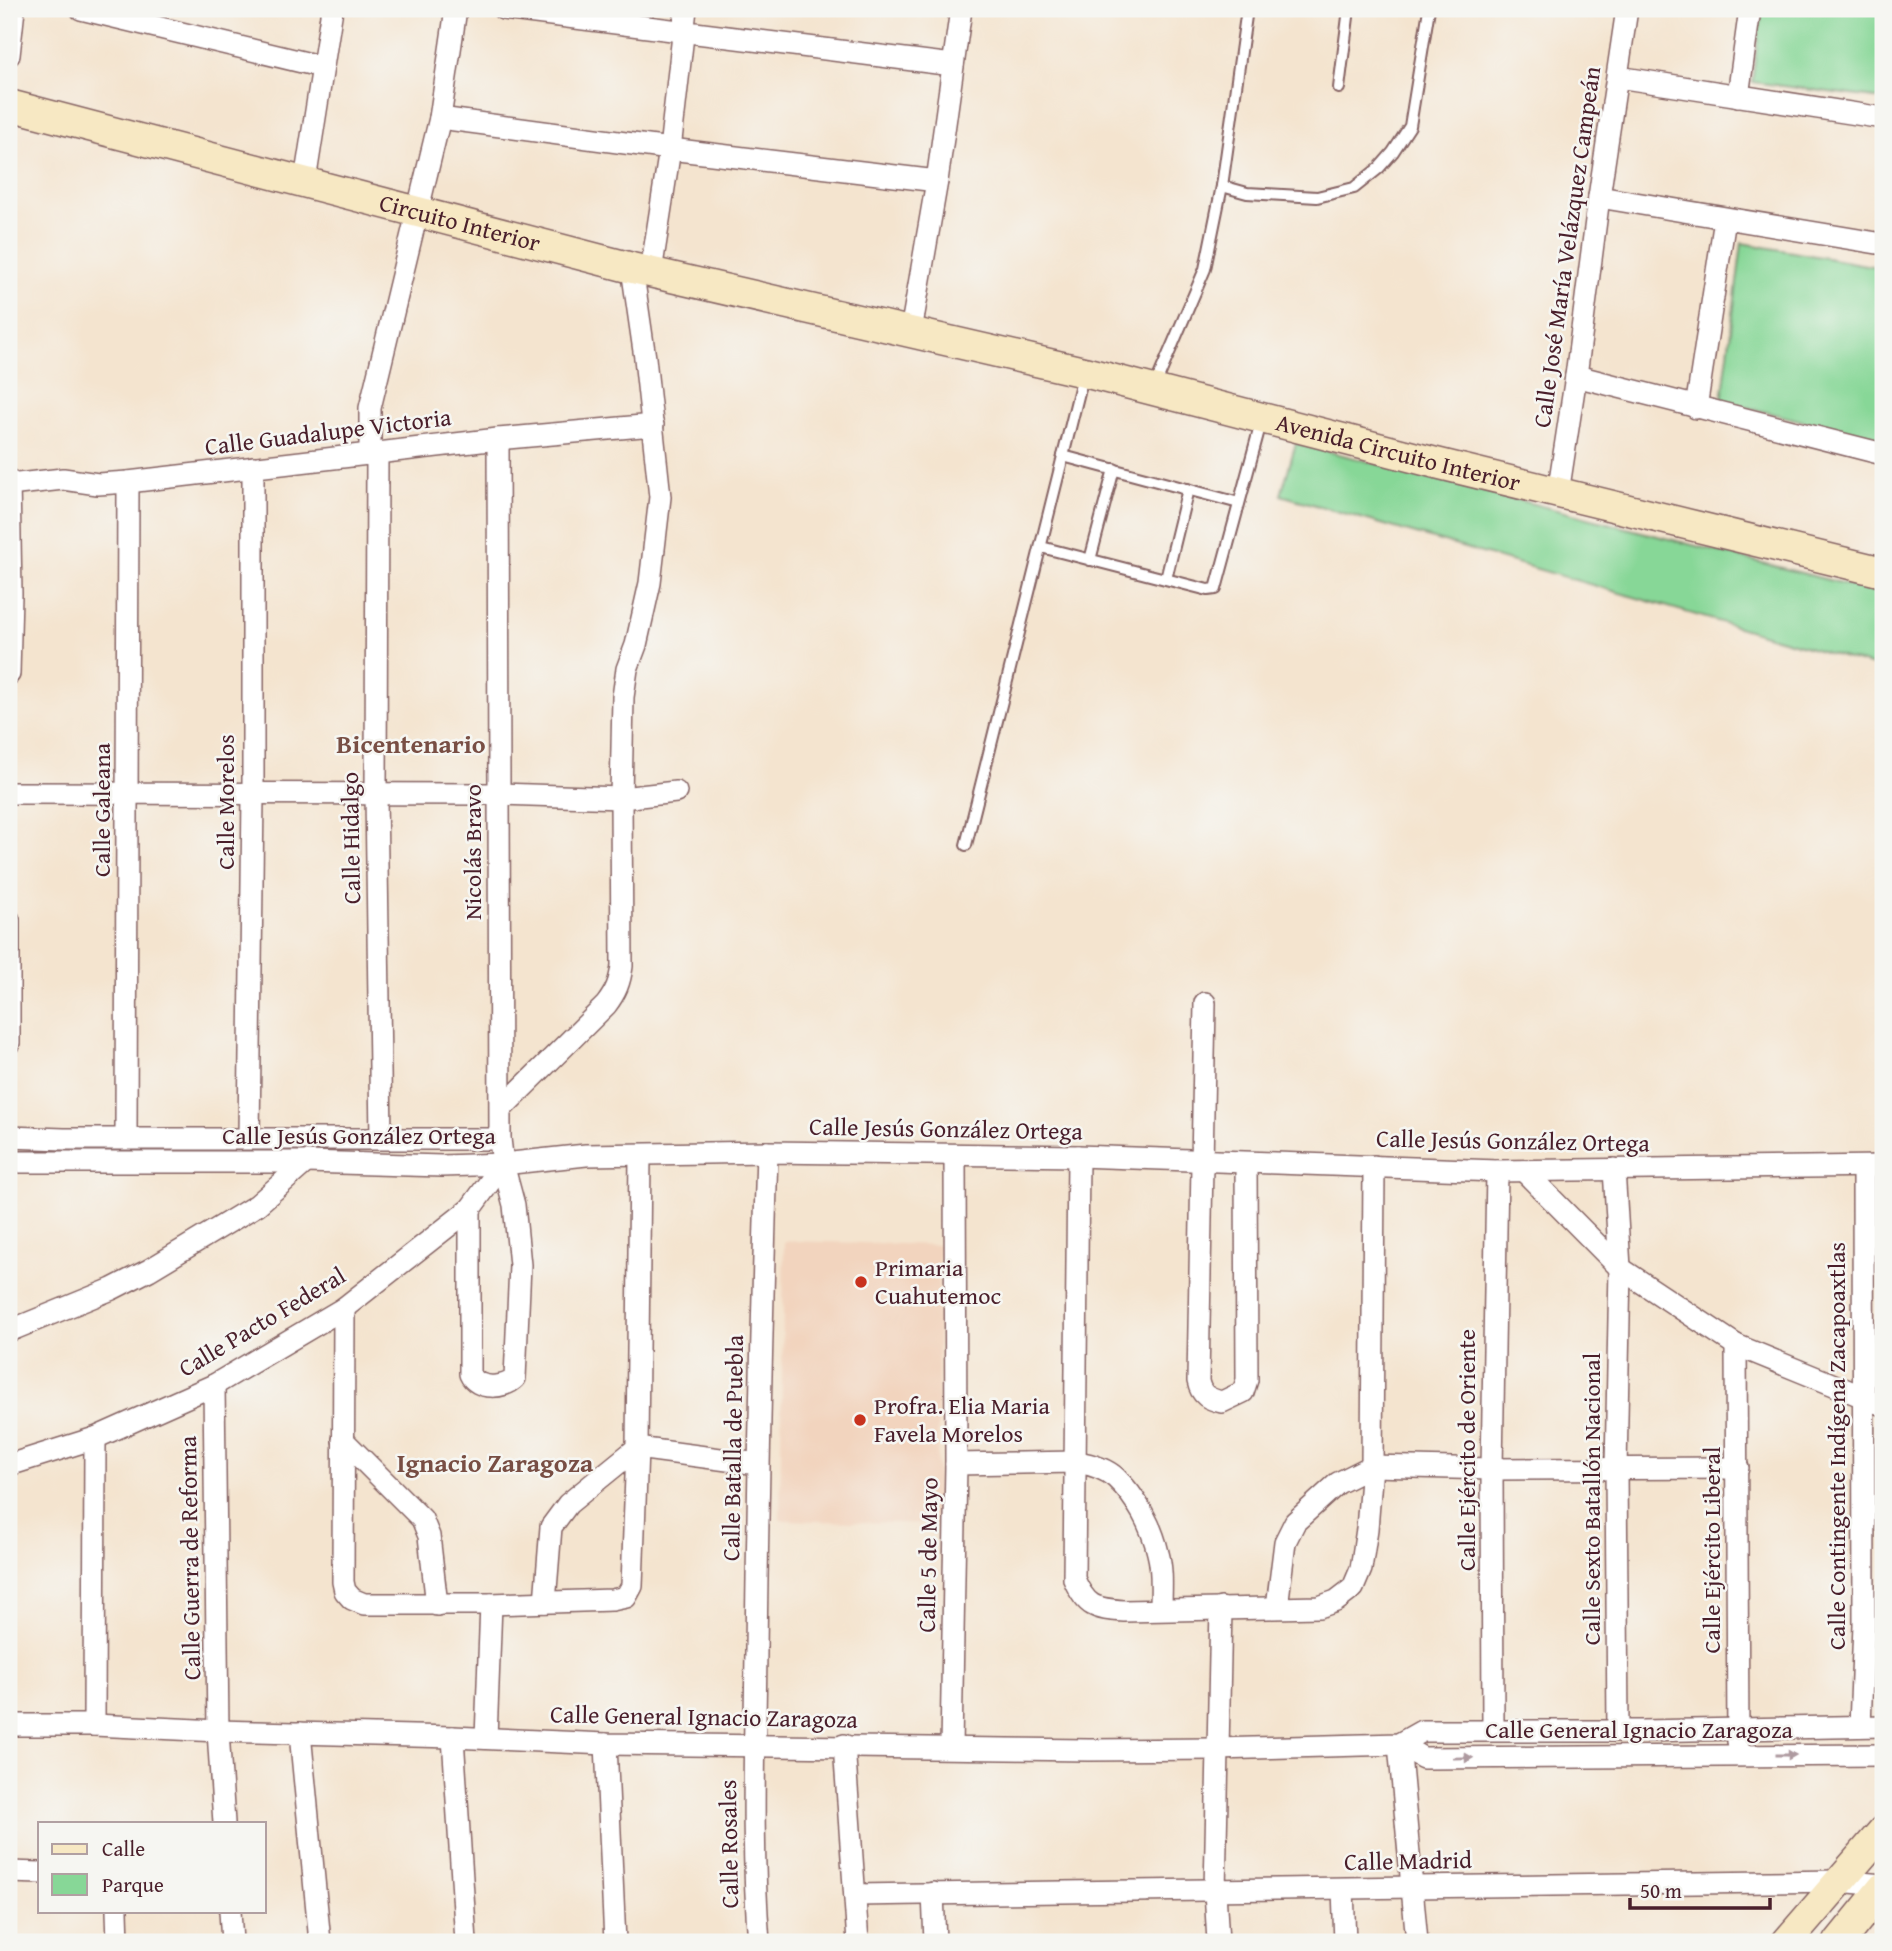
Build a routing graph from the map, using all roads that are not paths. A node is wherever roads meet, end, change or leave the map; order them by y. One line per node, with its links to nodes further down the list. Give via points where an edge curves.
1 (14, 9): 14 (street)
2 (81, 9): 16 (street)
3 (332, 9): 16 (street)
4 (456, 9): 21 (street, Calle Hidalgo)
5 (503, 9): 13 (street)
6 (686, 9): 13 (street)
7 (961, 9): 15 (street)
8 (1247, 9): 26 (lane)
9 (1349, 9): 18 (lane)
10 (1429, 9): 26 (lane, via 1410,126 1379,168 1354,188 1317,197 1247,194)
11 (1627, 9): 17 (street, Calle José María Velázquez Campeán)
12 (1750, 9): 19 (street)
13 (682, 33): 15 (street); 23 (street)
14 (9, 55)
15 (953, 65): 25 (street)
16 (324, 67): 24 (street)
17 (1618, 77): 19 (street); 27 (street, Calle José María Velázquez Campeán)
18 (1339, 88)
19 (1738, 96): 22 (street)
20 (9, 105): 24 (main road, Circuito Interior)
21 (440, 118): 23 (street); 28 (street, Calle Hidalgo)
22 (1883, 118)
23 (670, 149): 25 (street); 31 (street)
24 (305, 181): 28 (main road, Circuito Interior)
25 (937, 181): 32 (street)
26 (1222, 186): 35 (lane, via 1205,269)
27 (1599, 197): 29 (street); 34 (street, Calle José María Velázquez Campeán)
28 (416, 211): 31 (main road, Circuito Interior); 41 (street, Calle Hidalgo, via 369,414)
29 (1725, 219): 30 (street); 36 (street)
30 (1883, 244)
31 (642, 270): 32 (main road, Circuito Interior); 38 (street)
32 (911, 331): 33 (main road, Avenida Circuito Interior)
33 (1084, 372): 35 (main road, Avenida Circuito Interior); 42 (lane)
34 (1576, 376): 36 (street); 48 (street, Calle José María Velázquez Campeán)
35 (1153, 390): 37 (main road, Avenida Circuito Interior)
36 (1696, 408): 40 (street)
37 (1262, 418): 48 (main road, Avenida Circuito Interior); 49 (lane)
38 (653, 425): 39 (street, Calle Guadalupe Victoria); 62 (street, via 660,496 650,583 626,669)
39 (498, 439): 41 (street, Calle Guadalupe Victoria); 60 (street, Nicolás Bravo)
40 (1883, 454)
41 (373, 455): 43 (street, Calle Guadalupe Victoria); 59 (street, Calle Hidalgo)
42 (1063, 456): 44 (lane); 50 (lane)
43 (253, 467): 45 (street, Calle Guadalupe Victoria); 61 (street, Calle Morelos)
44 (1114, 469): 47 (lane); 51 (lane)
45 (128, 482): 46 (street, Calle Guadalupe Victoria, via 63,479); 56 (street, Calle Galeana)
46 (9, 483): 54 (street)
47 (1188, 489): 49 (lane); 53 (lane)
48 (1558, 493): 52 (main road, Avenida Circuito Interior)
49 (1239, 503): 53 (lane, via 1216,589)
50 (1041, 547): 51 (lane); 63 (lane)
51 (1090, 560): 53 (lane)
52 (1883, 572)
53 (1166, 579)
54 (10, 594): 55 (street)
55 (9, 674)
56 (129, 792): 58 (street); 61 (street); 71 (street, Calle Galeana)
57 (677, 792): 62 (street)
58 (9, 793)
59 (376, 794): 60 (street); 61 (street); 72 (street, Calle Hidalgo)
60 (499, 794): 62 (street); 68 (street, Nicolás Bravo)
61 (253, 795): 70 (street, Calle Morelos)
62 (621, 798): 68 (street, via 622,966 615,993)
63 (966, 845)
64 (9, 920): 66 (street)
65 (1205, 1003): 78 (street)
66 (9, 1021): 67 (street)
67 (9, 1043)
68 (501, 1109): 73 (street, Nicolás Bravo)
69 (9, 1137): 71 (street, Calle Jesús González Ortega)
70 (249, 1137): 71 (street, Calle Jesús González Ortega); 72 (street, Calle Jesús González Ortega)
71 (126, 1138)
72 (380, 1138): 73 (street, Calle Jesús González Ortega)
73 (500, 1139): 82 (street, Nicolás Bravo)
74 (767, 1153): 75 (street, Calle Jesús González Ortega); 76 (street, Calle Jesús González Ortega); 99 (street, Calle Batalla de Puebla)
75 (640, 1154): 82 (street, Calle Jesús González Ortega, via 559,1156); 97 (street)
76 (955, 1155): 77 (street, Calle Jesús González Ortega); 100 (street, Calle 5 de Mayo)
77 (1078, 1156): 78 (street, Calle Jesús González Ortega); 98 (street)
78 (1203, 1160): 81 (street, Calle Jesús González Ortega); 81 (street, via 1198,1381 1209,1399 1222,1402 1243,1392 1247,1380)
79 (9, 1161): 80 (street, Calle Jesús González Ortega)
80 (306, 1162): 82 (street, Calle Jesús González Ortega); 91 (street, via 257,1205 149,1270)
81 (1247, 1163): 83 (street, Calle Jesús González Ortega)
82 (503, 1164): 88 (street, Calle Pacto Federal); 88 (street, Nicolás Bravo, via 514,1205 520,1265 516,1374 511,1382 484,1386 470,1374)
83 (1374, 1166): 86 (street, Calle Jesús González Ortega); 102 (street)
84 (1873, 1166): 85 (street, Calle Jesús González Ortega); 94 (street, Calle Contingente Indígena Zacapoaxtlas)
85 (1614, 1170): 87 (street, Calle Jesús González Ortega); 89 (street, Calle Sexto Batallón Nacional)
86 (1497, 1171): 87 (street, Calle Jesús González Ortega); 105 (street, Calle Ejército de Oriente)
87 (1524, 1171): 89 (street)
88 (470, 1209): 90 (street, Calle Pacto Federal)
89 (1620, 1268): 92 (street); 103 (street, Calle Sexto Batallón Nacional)
90 (344, 1308): 93 (street, Calle Pacto Federal); 96 (street)
91 (9, 1331)
92 (1736, 1345): 94 (street); 104 (street, Calle Ejército Liberal)
93 (214, 1385): 95 (street, Calle Pacto Federal); 121 (street, Calle Guerra de Reforma)
94 (1874, 1402): 112 (street, Calle Contingente Indígena Zacapoaxtlas)
95 (95, 1438): 101 (street, Calle Pacto Federal); 114 (street)
96 (342, 1440): 108 (street, via 422,1518 429,1536); 108 (street, via 345,1591 363,1604)
97 (637, 1448): 99 (street); 106 (street, via 568,1504 551,1527); 106 (street, via 632,1587 626,1597 612,1600)
98 (1076, 1462): 100 (street); 110 (street, via 1115,1477 1151,1528 1159,1555); 110 (street, via 1074,1579 1080,1591 1088,1603 1102,1610)
99 (758, 1464): 127 (street, Calle Batalla de Puebla)
100 (956, 1464): 130 (street, Calle 5 de Mayo)
101 (9, 1465)
102 (1372, 1466): 105 (street); 109 (street, via 1338,1483 1295,1522 1284,1542); 109 (street, via 1361,1569 1353,1588 1319,1607)
103 (1616, 1468): 104 (street); 105 (street); 120 (street, Calle Sexto Batallón Nacional)
104 (1738, 1468): 117 (street, Calle Ejército Liberal)
105 (1492, 1469): 118 (street, Calle Ejército de Oriente)
106 (545, 1602): 107 (street)
107 (491, 1604): 108 (street); 125 (street)
108 (437, 1605)
109 (1277, 1607): 111 (street)
110 (1161, 1608): 111 (street)
111 (1221, 1608): 131 (street)
112 (1874, 1625): 115 (street, Calle Contingente Indígena Zacapoaxtlas)
113 (9, 1725): 114 (street, Calle General Ignacio Zaragoza)
114 (94, 1725): 121 (street, Calle General Ignacio Zaragoza)
115 (1860, 1726): 116 (street, Calle General Ignacio Zaragoza); 117 (street, Calle General Ignacio Zaragoza)
116 (1883, 1726)
117 (1738, 1729): 122 (street, Calle General Ignacio Zaragoza); 132 (street, Calle Ejército Liberal)
118 (1493, 1730): 119 (street, Calle General Ignacio Zaragoza); 128 (street, Calle General Ignacio Zaragoza, via 1422,1731)
119 (1548, 1730): 120 (street, Calle General Ignacio Zaragoza); 135 (street)
120 (1618, 1730): 122 (street, Calle General Ignacio Zaragoza)
121 (218, 1731): 123 (street, Calle General Ignacio Zaragoza); 136 (street, Calle Guerra de Reforma)
122 (1643, 1731): 134 (street)
123 (300, 1733): 124 (street, Calle General Ignacio Zaragoza); 151 (street)
124 (453, 1737): 125 (street, Calle General Ignacio Zaragoza); 152 (street)
125 (486, 1738): 126 (street, Calle General Ignacio Zaragoza)
126 (606, 1744): 127 (street, Calle General Ignacio Zaragoza); 153 (street)
127 (755, 1744): 129 (street, Calle General Ignacio Zaragoza); 154 (street, Calle Rosales, via 754,1881)
128 (1399, 1744): 131 (street, Calle General Ignacio Zaragoza); 135 (street, Calle General Ignacio Zaragoza, one-way to 135, via 1423,1758); 141 (street)
129 (844, 1745): 130 (street, Calle General Ignacio Zaragoza); 146 (street)
130 (951, 1747): 131 (street, Calle General Ignacio Zaragoza)
131 (1217, 1749): 144 (street)
132 (1738, 1755): 133 (street, Calle General Ignacio Zaragoza, one-way to 133); 134 (street, Calle General Ignacio Zaragoza)
133 (1883, 1755)
134 (1644, 1756): 135 (street, Calle General Ignacio Zaragoza)
135 (1549, 1757)
136 (224, 1822)
137 (1883, 1831): 140 (main road)
138 (9, 1872): 139 (street)
139 (38, 1873)
140 (1838, 1881): 141 (street, Calle Madrid); 142 (street, Calle Madrid); 160 (main road)
141 (1412, 1887): 143 (street, Calle Madrid); 159 (street)
142 (1883, 1887): 161 (main road)
143 (1343, 1889): 144 (street, Calle Madrid); 158 (street)
144 (1215, 1891): 145 (street, Calle Madrid); 157 (street)
145 (933, 1893): 146 (street, Calle Madrid); 156 (street)
146 (855, 1895): 155 (street)
147 (117, 1912): 149 (street)
148 (230, 1912): 150 (street)
149 (118, 1942)
150 (232, 1942)
151 (320, 1942)
152 (467, 1942)
153 (615, 1942)
154 (759, 1942)
155 (858, 1942)
156 (935, 1942)
157 (1218, 1942)
158 (1346, 1942)
159 (1417, 1942)
160 (1787, 1942)
161 (1839, 1942)

